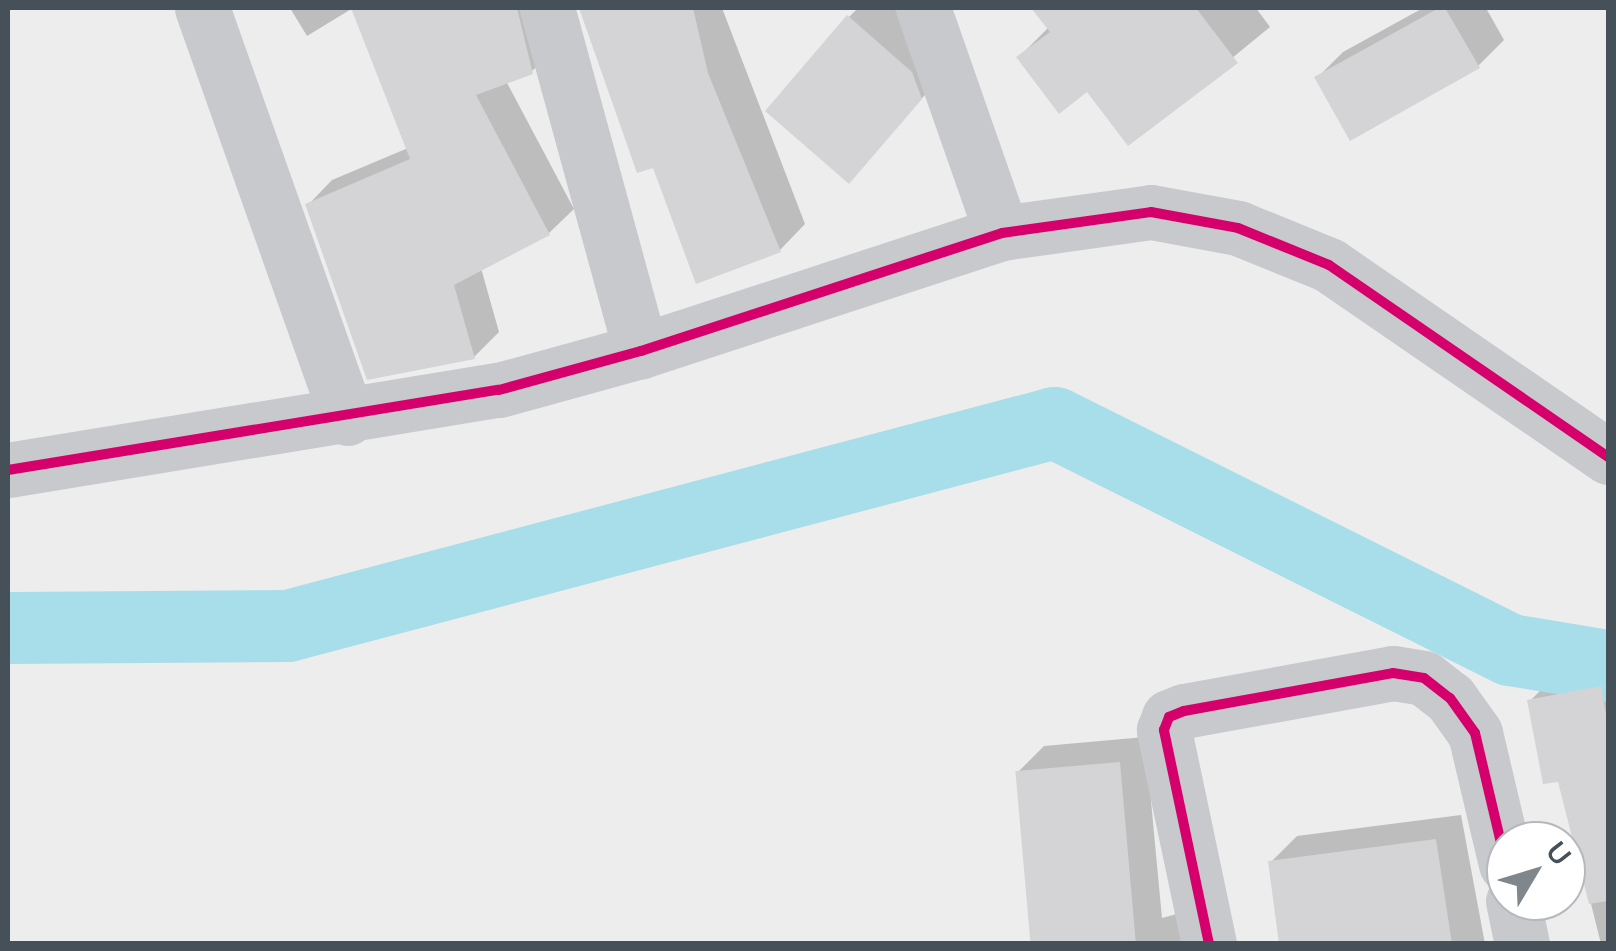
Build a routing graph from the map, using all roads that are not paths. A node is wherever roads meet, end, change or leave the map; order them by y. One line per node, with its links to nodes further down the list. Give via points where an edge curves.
1 (202, 8): 6 (street)
2 (547, 8): 5 (street)
3 (923, 8): 4 (street)
4 (1002, 233): 5 (street); 7 (street, via 1150,212 1238,228 1329,266 1383,298)
5 (641, 351): 6 (street, via 499,390)
6 (348, 418): 8 (street)
7 (1608, 457)
8 (8, 470)
9 (1496, 821): 10 (street, via 1475,733 1450,698 1424,678 1393,672 1184,711 1169,718 1164,730)
10 (1209, 944)

